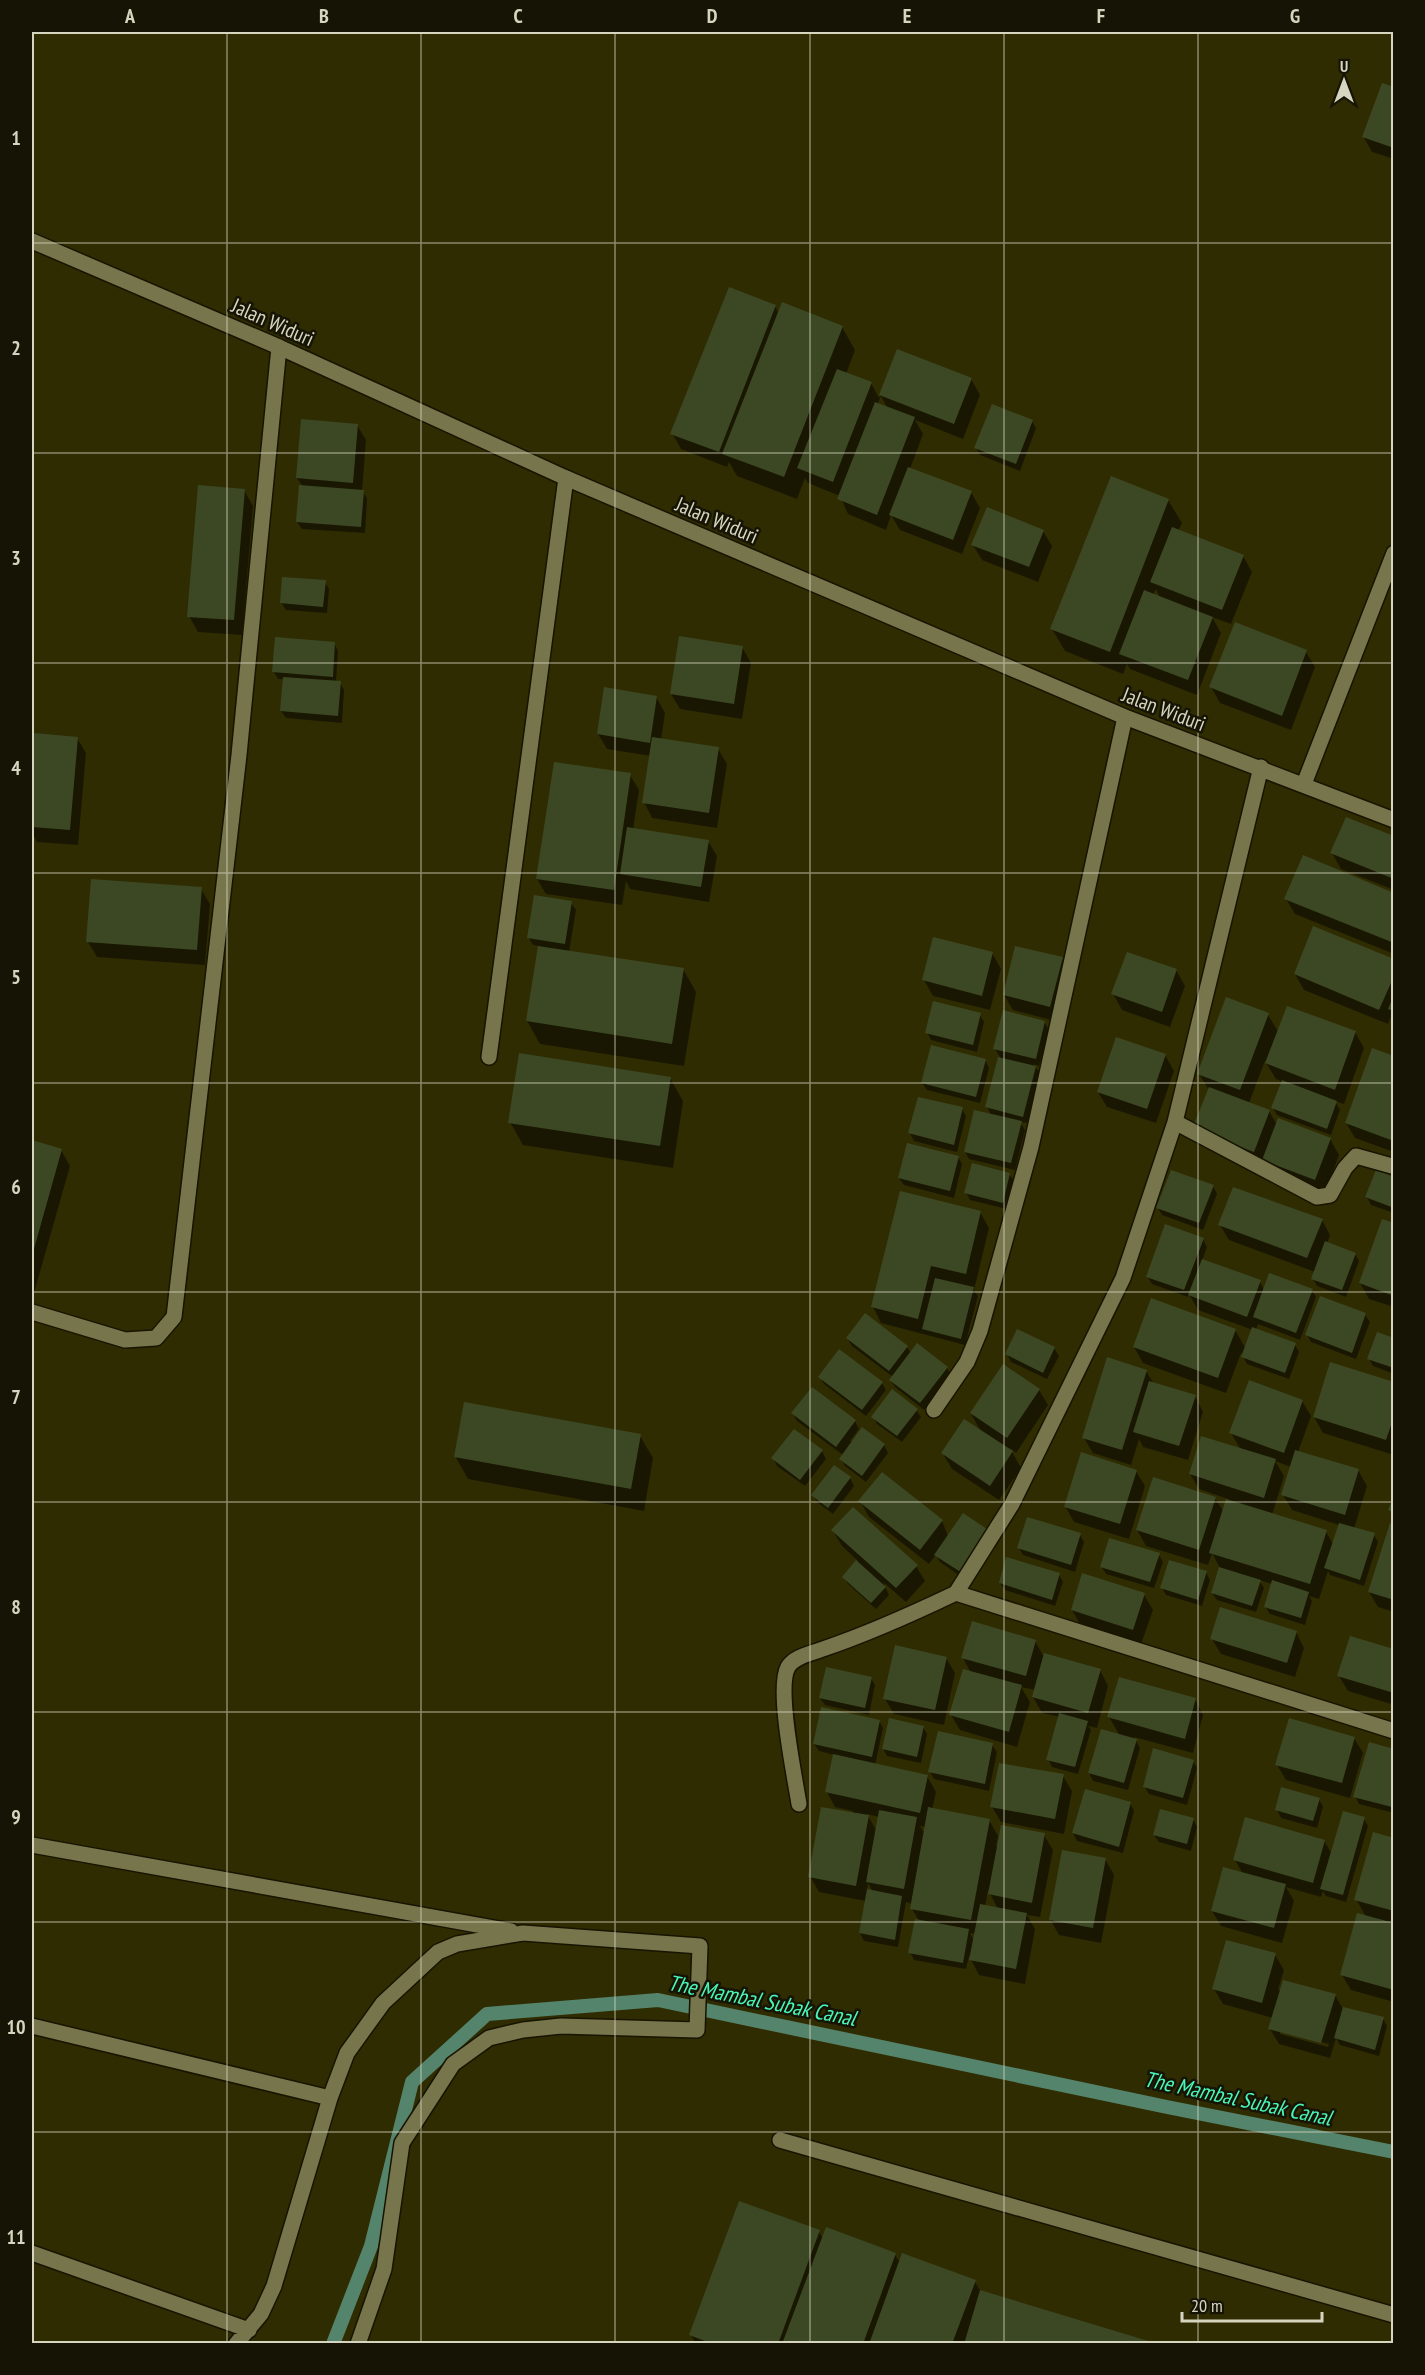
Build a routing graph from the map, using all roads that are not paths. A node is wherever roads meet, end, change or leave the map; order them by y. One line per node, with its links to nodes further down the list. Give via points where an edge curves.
1 (32, 241): 2 (street, Jalan Widuri)
2 (279, 347): 3 (street, Jalan Widuri); 12 (street, via 238,755 174,1317 156,1338 125,1340)
3 (566, 478): 5 (street, Jalan Widuri); 9 (street)
4 (1394, 553): 7 (street)
5 (1125, 717): 6 (street, Jalan Widuri); 13 (street, via 1031,1147 980,1331 967,1362)
6 (1261, 767): 7 (street, Jalan Widuri); 10 (street)
7 (1304, 784): 8 (street, Jalan Widuri)
8 (1394, 820)
9 (489, 1057)
10 (1175, 1122): 11 (street, via 1317,1197 1330,1195 1356,1156); 14 (street, via 1123,1278 1100,1329 1012,1504)
11 (1392, 1166)
12 (32, 1312)
13 (934, 1410)
14 (956, 1593): 15 (street); 16 (street, via 882,1629 801,1657 789,1666 784,1678)
15 (1394, 1731)
16 (799, 1804)
17 (32, 1845): 18 (street)
18 (523, 1934): 20 (street, via 458,1944 438,1952 383,2003 347,2053); 26 (street, via 700,1946 697,2030 561,2026 523,2030 489,2038 453,2064 402,2144 384,2269)
19 (32, 2026): 20 (street)
20 (330, 2098): 24 (street, via 274,2286)
21 (780, 2140): 23 (street)
22 (32, 2253): 24 (street)
23 (1394, 2315)
24 (249, 2330): 25 (street)
25 (236, 2343)
26 (358, 2343)

